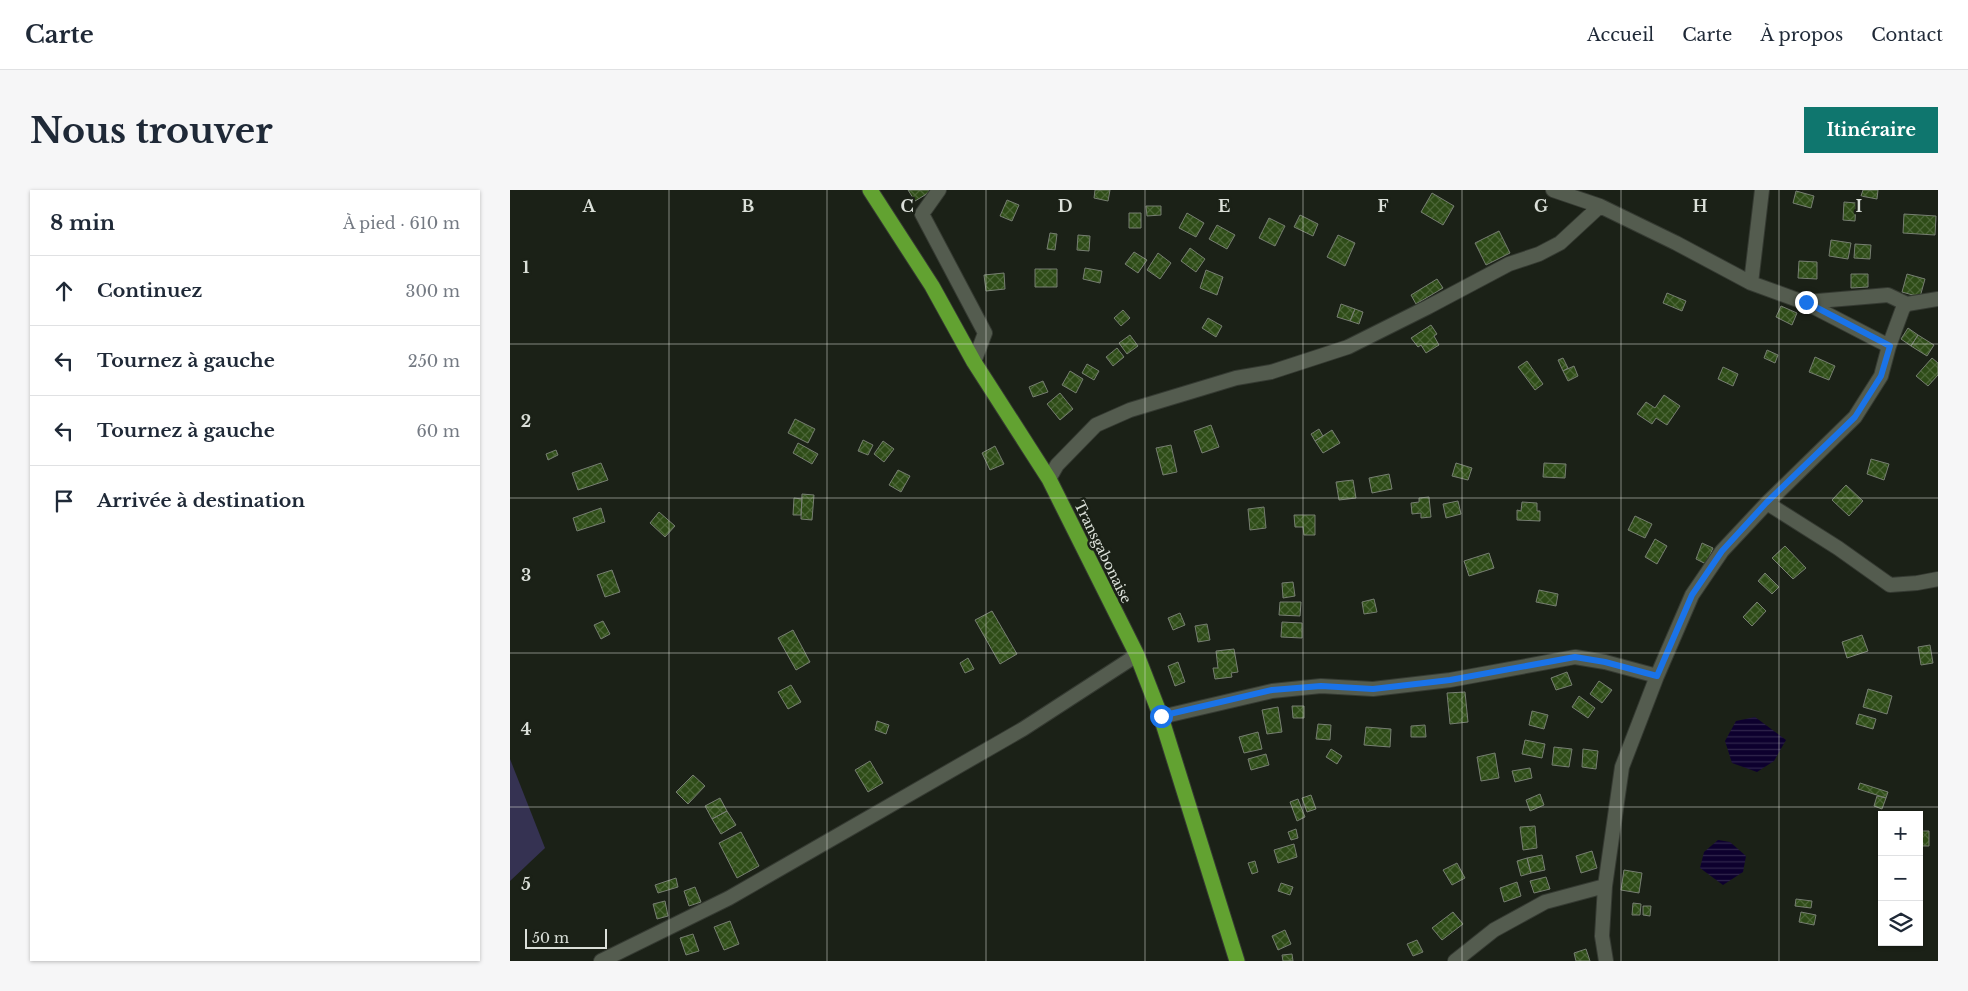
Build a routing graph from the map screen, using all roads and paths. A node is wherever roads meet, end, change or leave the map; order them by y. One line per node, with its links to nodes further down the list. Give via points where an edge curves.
1 (870, 190): 11 (highway, Transgabonaise, via 932,286)
2 (939, 190): 11 (street, via 922,214 985,333)
3 (1553, 190): 5 (street)
4 (1762, 190): 6 (street)
5 (1600, 206): 6 (street); 12 (street, via 1560,243 1508,264 1348,347 1130,410 1096,425 1057,466)
6 (1752, 283): 8 (street)
7 (1938, 300): 9 (street)
8 (1806, 302): 9 (street, via 1888,295); 10 (street)
9 (1907, 304): 10 (street)
10 (1890, 346): 13 (street, via 1881,376 1855,417)
11 (974, 362): 12 (highway, Transgabonaise)
12 (1049, 479): 15 (highway, Transgabonaise)
13 (1766, 503): 14 (street, via 1890,585); 16 (street, via 1722,551 1692,595)
14 (1938, 579)
15 (1137, 656): 17 (highway, Transgabonaise); 19 (street, via 1023,729 729,898)
16 (1657, 676): 17 (street, via 1575,657 1450,680 1373,689 1321,686 1272,690); 18 (street, via 1622,767)
17 (1161, 716): 20 (highway, Transgabonaise)
18 (1605, 886): 21 (street, via 1545,902 1494,930); 22 (street, via 1602,936)
19 (600, 961)
20 (1237, 961)
21 (1455, 961)
22 (1606, 961)

